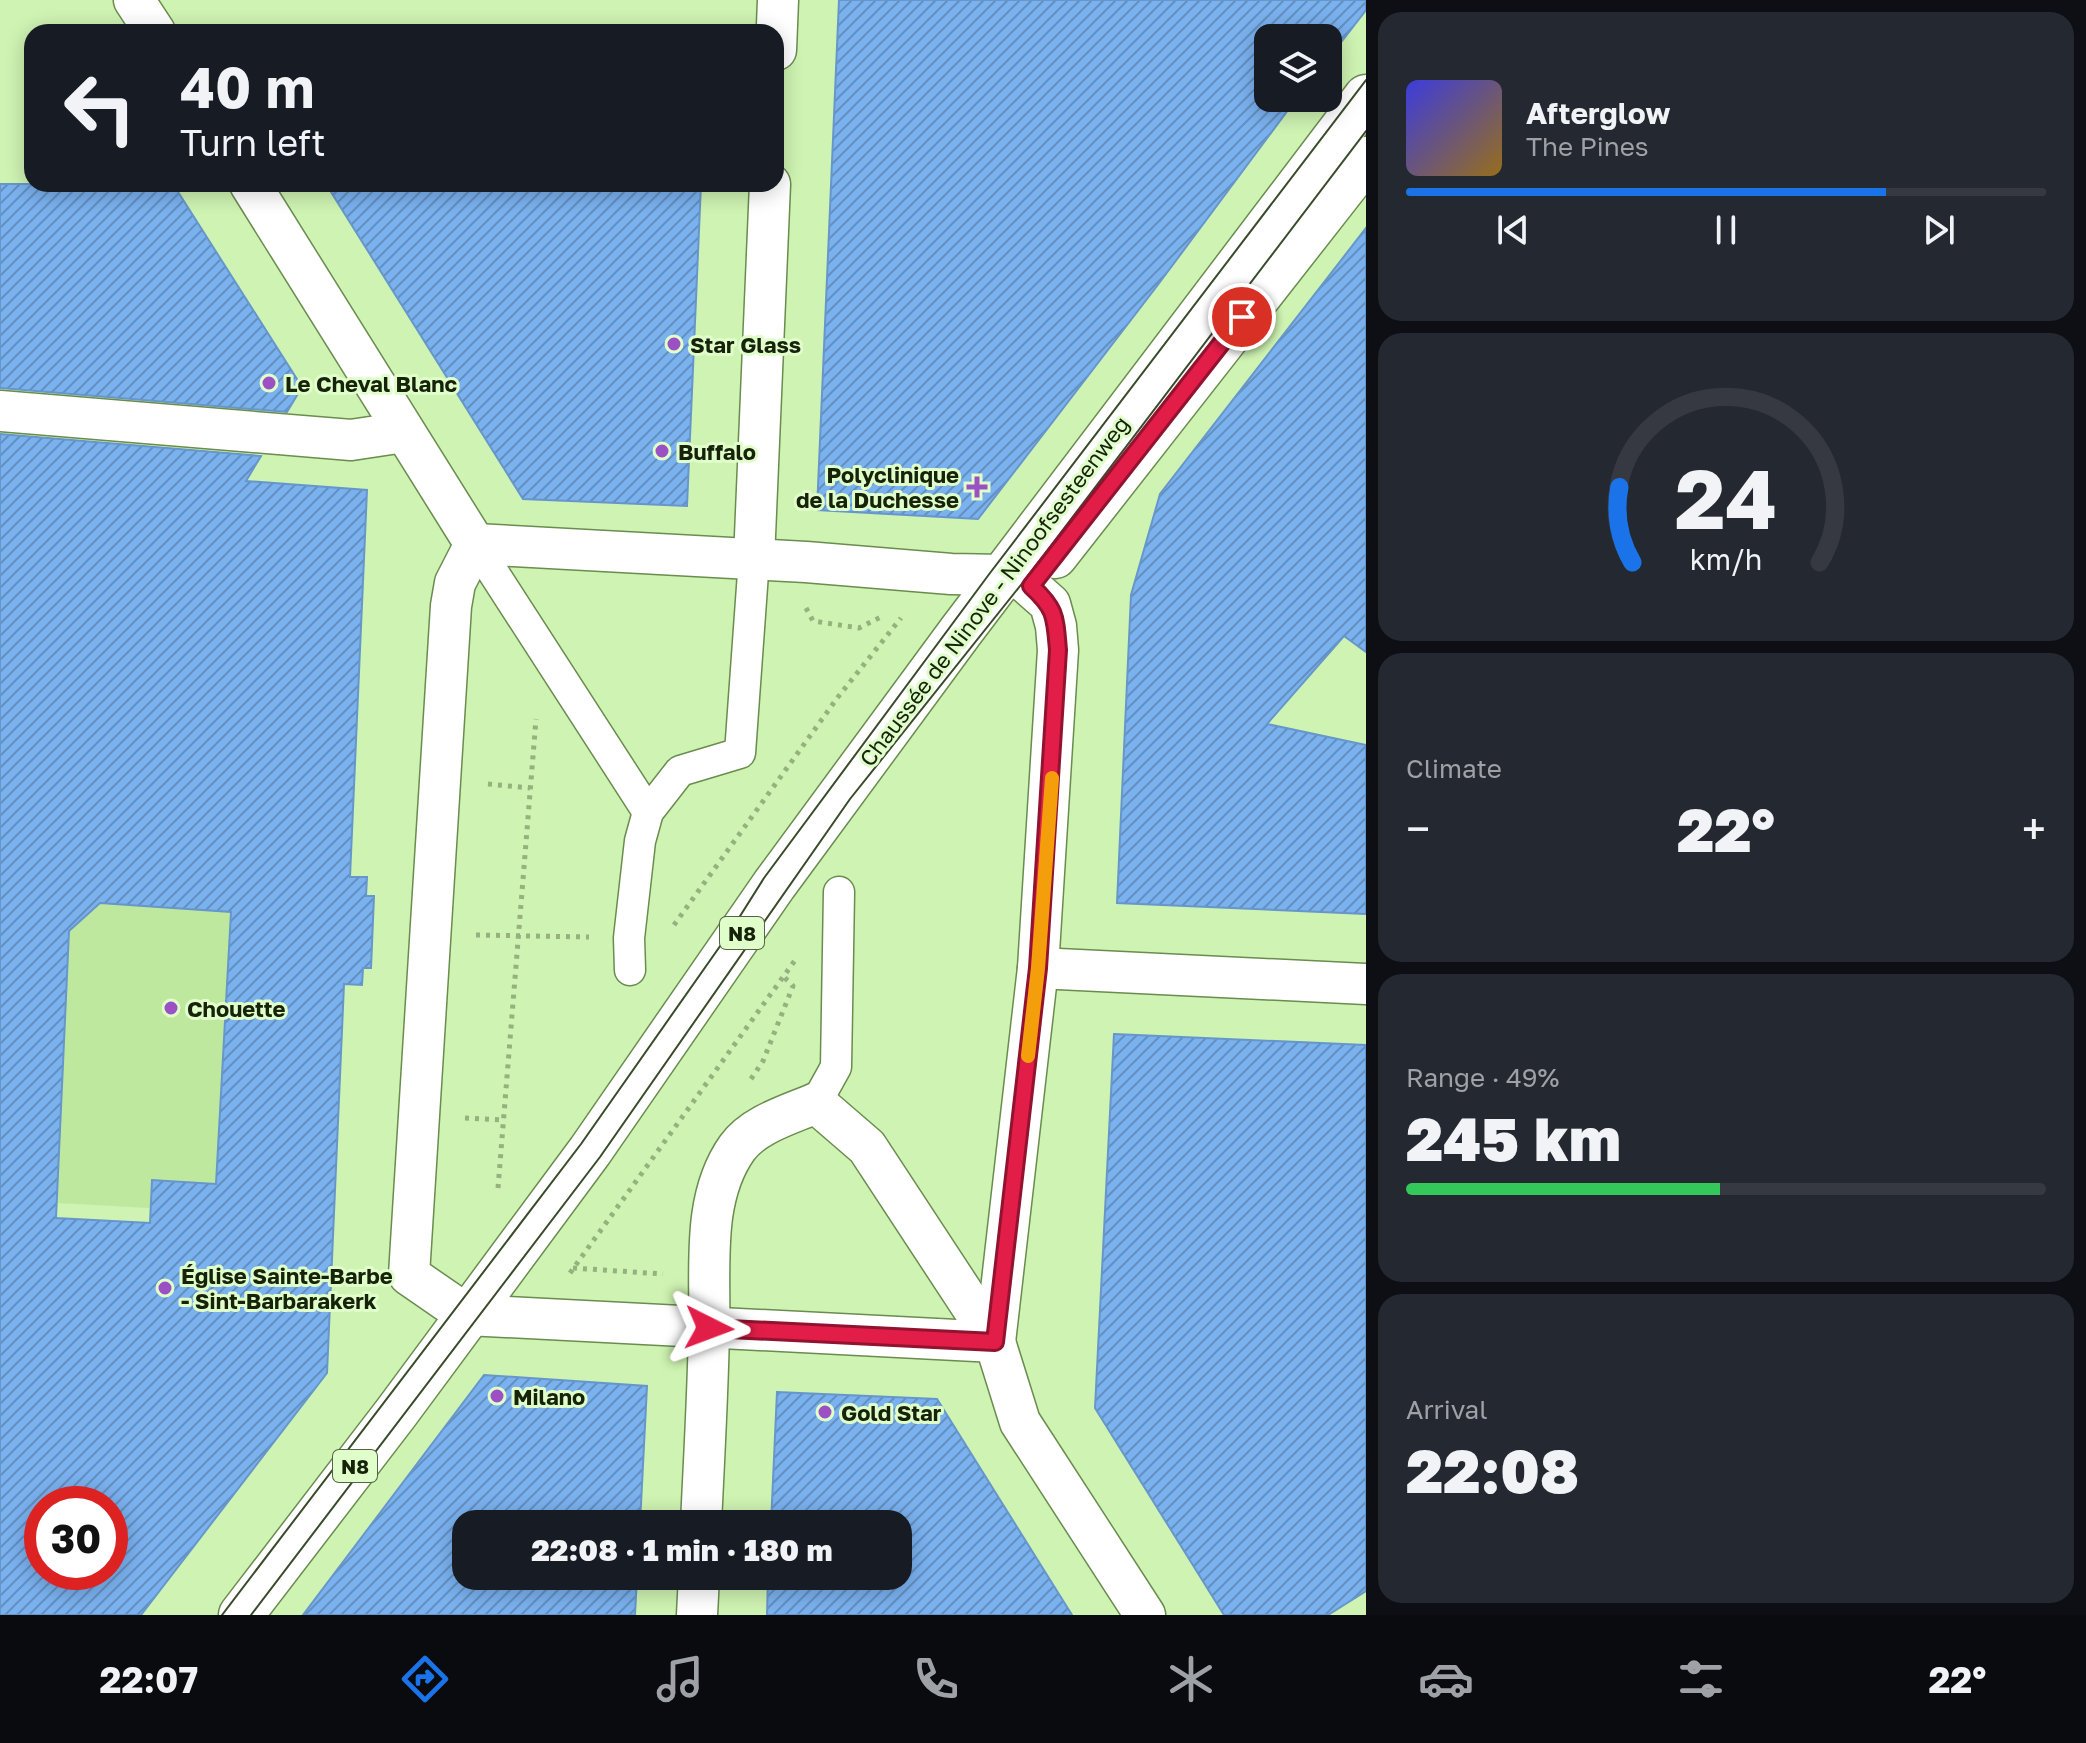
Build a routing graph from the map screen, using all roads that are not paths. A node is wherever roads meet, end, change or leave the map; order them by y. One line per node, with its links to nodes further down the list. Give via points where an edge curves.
1 (134, 0): 3 (street)
2 (778, 0): 4 (street)
3 (150, 24)
4 (777, 24)
5 (1366, 97): 13 (main road, Chaussée de Ninove - Ninoofsesteenweg / N8)
6 (1366, 159): 13 (main road, Chaussée de Ninove - Ninoofsesteenweg / N8)
7 (255, 192): 10 (street)
8 (770, 192): 12 (street)
9 (0, 411): 10 (street, via 351,440)
10 (404, 432): 11 (street)
11 (475, 544): 12 (street); 14 (street); 20 (street, via 455,583 451,606 409,1275)
12 (754, 559): 13 (street); 14 (street, via 740,753 680,771)
13 (1017, 580): 16 (street, via 1050,604 1058,650); 20 (main road, Chaussée de Ninove - Ninoofsesteenweg / N8, via 850,783 637,1086)
14 (648, 812): 17 (street, via 640,841)
15 (839, 892): 19 (street, via 836,1067)
16 (1038, 968): 18 (street); 22 (street)
17 (630, 970)
18 (1366, 984)
19 (816, 1103): 21 (street, via 768,1124 739,1145 722,1174 710,1230); 22 (street, via 867,1147)
20 (467, 1315): 21 (street); 25 (main road, N8)
21 (709, 1328): 22 (street); 23 (street)
22 (995, 1342): 27 (street, via 1020,1422)
23 (702, 1510)
24 (698, 1590): 26 (street)
25 (241, 1615)
26 (697, 1615)
27 (1145, 1615)

